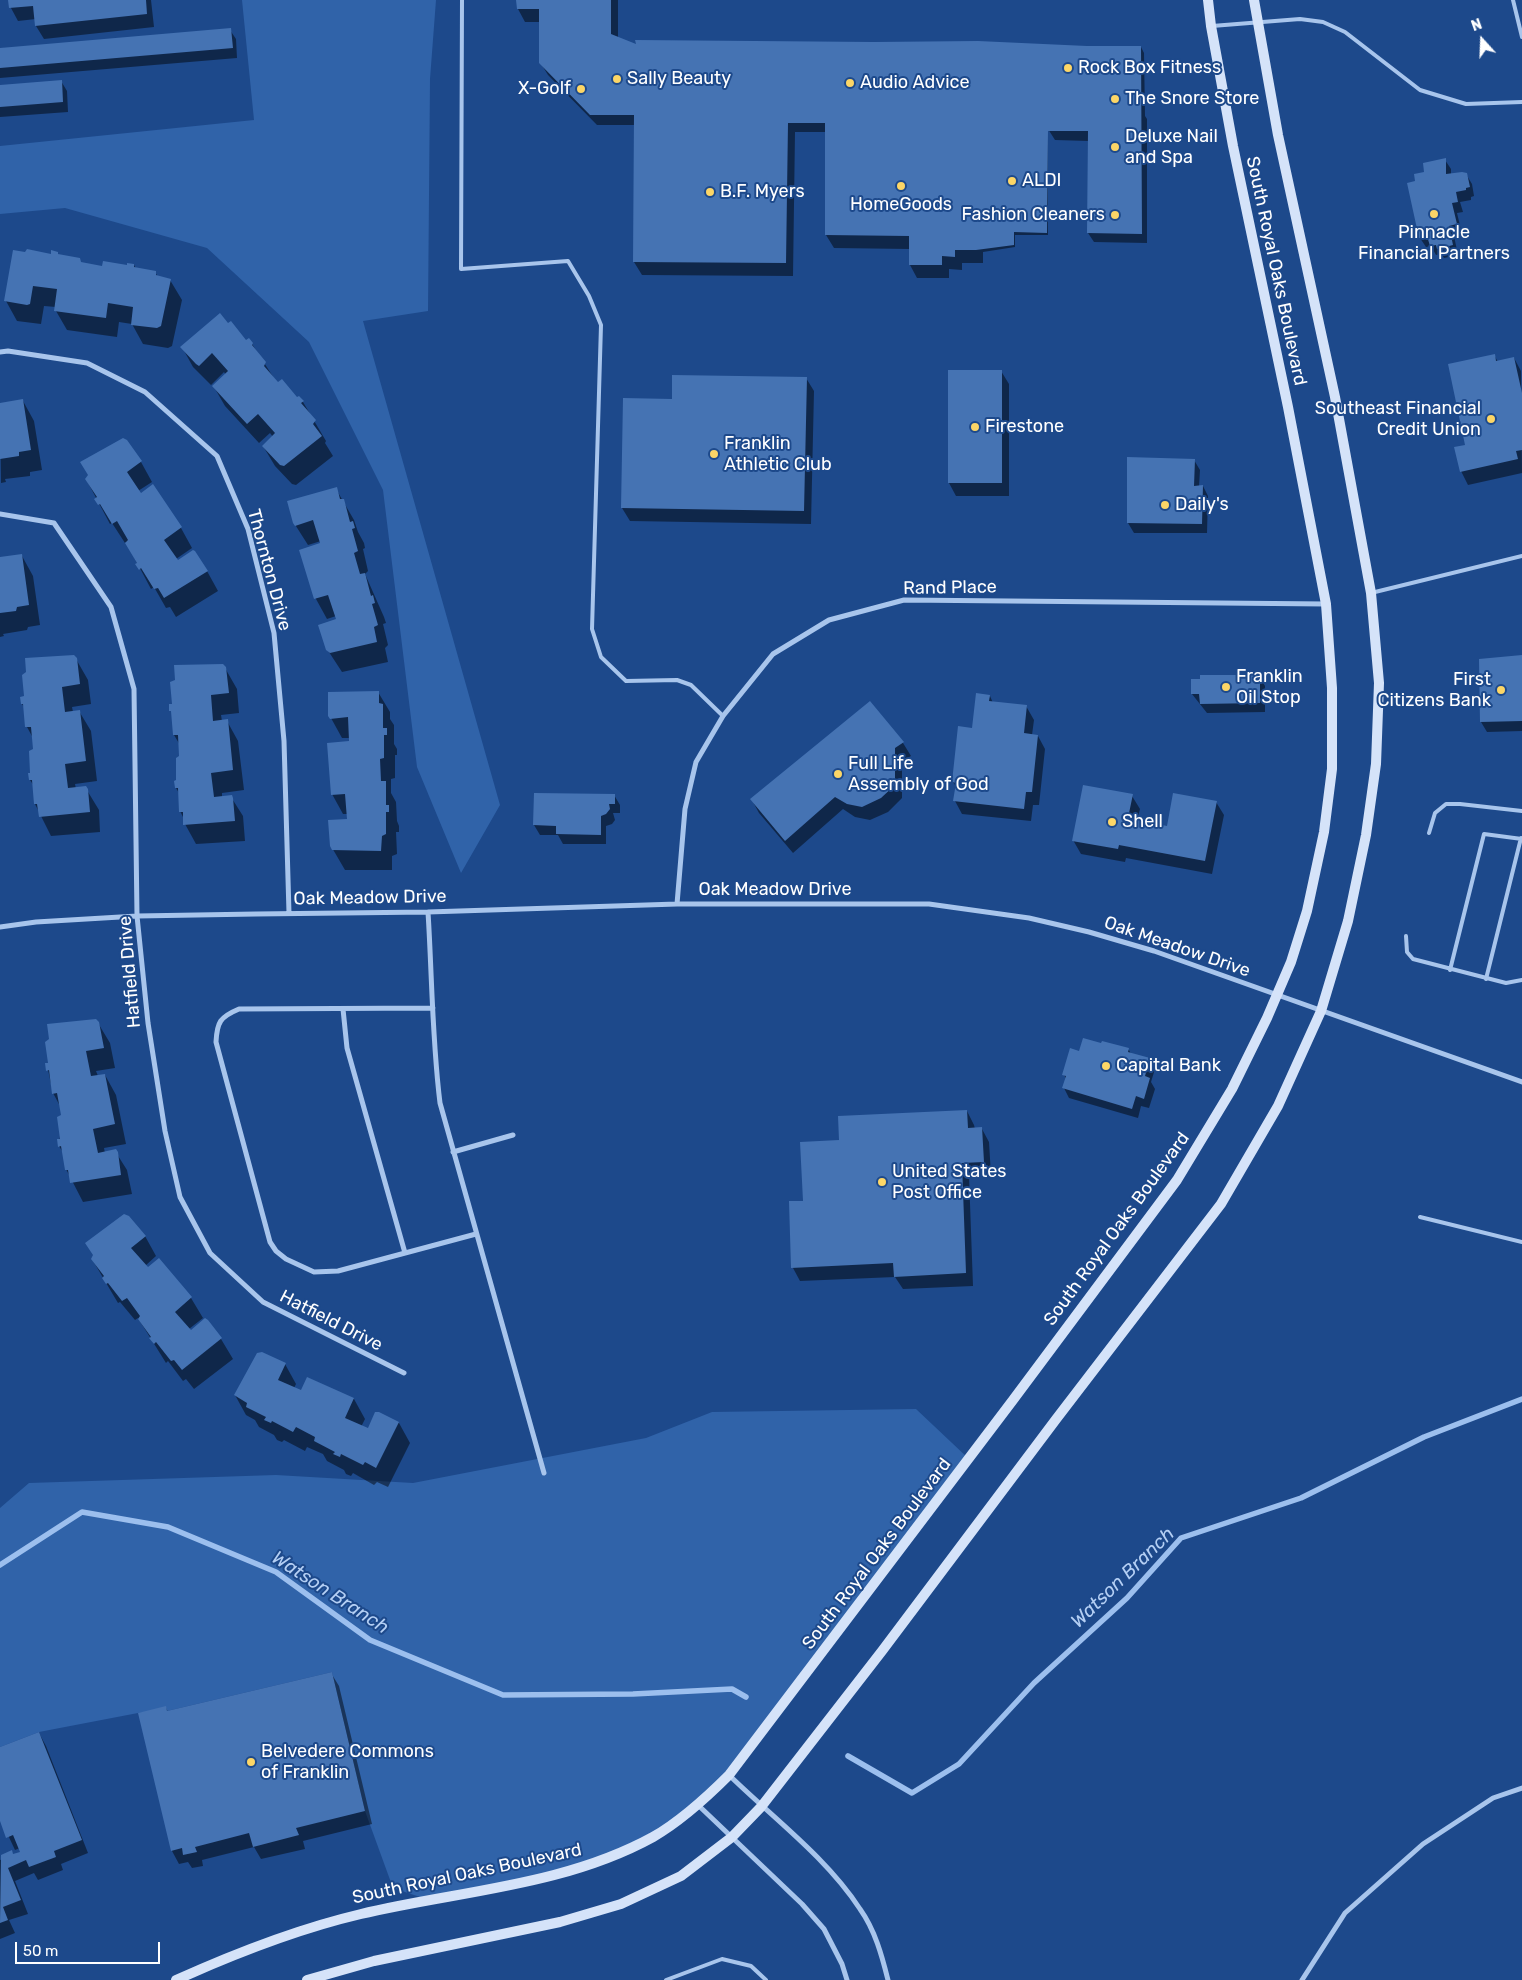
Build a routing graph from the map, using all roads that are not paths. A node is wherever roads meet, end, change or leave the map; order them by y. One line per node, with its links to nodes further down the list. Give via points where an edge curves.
1 (462, 0): 14 (lane, via 461,269 568,261 589,296 601,325 592,629 601,657 626,681 677,680 691,685)
2 (1208, 0): 6 (main road, South Royal Oaks Boulevard)
3 (1254, 0): 5 (main road, South Royal Oaks Boulevard)
4 (1513, 0): 7 (lane)
5 (1257, 22): 6 (lane); 8 (lane, via 1300,19 1323,22 1345,32 1420,90 1466,104); 12 (main road, South Royal Oaks Boulevard, via 1335,397)
6 (1211, 26): 13 (main road, South Royal Oaks Boulevard)
7 (1522, 37)
8 (1522, 102)
9 (0, 352): 20 (street, Thornton Drive, via 87,363 145,392 217,456 248,528 274,633 284,742)
10 (0, 514): 21 (street, Hatfield Drive, via 54,523 111,607 134,689)
11 (1522, 556): 12 (lane)
12 (1370, 593): 30 (main road, South Royal Oaks Boulevard, via 1379,683 1376,764 1366,835 1348,921)
13 (1326, 604): 14 (street, Rand Place, via 904,600 829,620 773,654); 27 (main road, South Royal Oaks Boulevard, via 1332,688 1330,790 1306,911)
14 (723, 716): 18 (street, Rand Place, via 696,762 685,809)
15 (1522, 811): 16 (lane, via 1446,804 1435,814)
16 (1429, 833)
17 (1521, 839): 24 (lane, via 1484,834); 25 (lane)
18 (678, 904): 19 (street, Oak Meadow Drive); 27 (street, Oak Meadow Drive, via 929,904 1029,918 1145,949)
19 (428, 912): 20 (street, Oak Meadow Drive); 29 (street)
20 (289, 913): 21 (street, Oak Meadow Drive)
21 (137, 916): 22 (street, Oak Meadow Drive); 38 (street, Hatfield Drive, via 148,1023 171,1159 180,1197 210,1253 264,1302)
22 (0, 927)
23 (1406, 936): 24 (lane, via 1408,952 1413,959)
24 (1450, 970): 25 (lane)
25 (1486, 979): 26 (lane, via 1506,983)
26 (1522, 980)
27 (1277, 996): 30 (street, Oak Meadow Drive); 40 (main road, South Royal Oaks Boulevard, via 1232,1089 1177,1180)
28 (343, 1008): 29 (street); 37 (street, via 347,1048); 37 (street, via 239,1009 222,1018 216,1042 270,1242 276,1251 314,1272 338,1271)
29 (433, 1008): 33 (street, via 440,1103)
30 (1321, 1011): 31 (street, Oak Meadow Drive); 43 (main road, South Royal Oaks Boulevard, via 1278,1106 1221,1204 882,1652)
31 (1522, 1082)
32 (513, 1135): 33 (street)
33 (453, 1152): 35 (street)
34 (1420, 1217): 36 (lane)
35 (476, 1234): 37 (street); 39 (street)
36 (1522, 1242)
37 (405, 1253)
38 (404, 1372)
39 (544, 1473)
40 (729, 1775): 42 (main road, South Royal Oaks Boulevard); 43 (street)
41 (1522, 1788): 51 (street, via 1493,1798 1423,1844 1345,1913)
42 (698, 1805): 44 (street); 45 (main road, South Royal Oaks Boulevard, via 653,1836 604,1860 548,1876 299,1930)
43 (761, 1806): 44 (main road, South Royal Oaks Boulevard); 50 (street, via 837,1877 861,1910 880,1948)
44 (732, 1837): 46 (main road, South Royal Oaks Boulevard, via 681,1876 621,1904 560,1922 374,1961); 49 (street, via 802,1904 824,1930)
45 (176, 1980)
46 (307, 1980)
47 (666, 1980): 48 (lane, via 722,1959 751,1966)
48 (766, 1980)
49 (848, 1980)
50 (888, 1980)
51 (1302, 1980)

